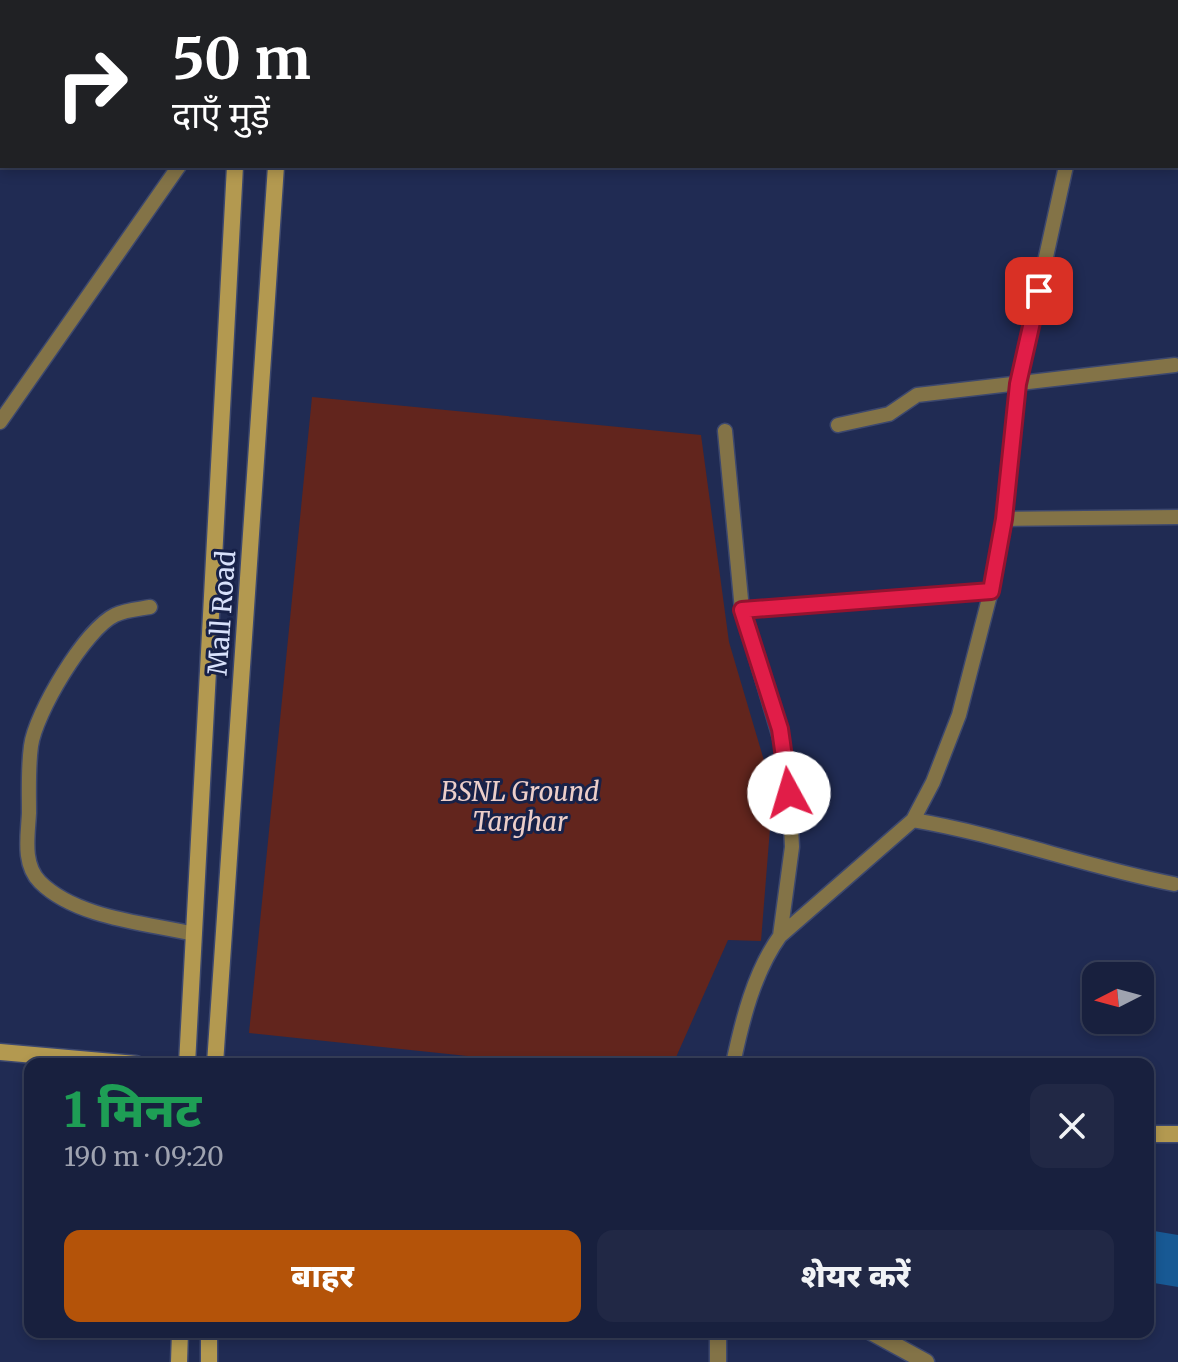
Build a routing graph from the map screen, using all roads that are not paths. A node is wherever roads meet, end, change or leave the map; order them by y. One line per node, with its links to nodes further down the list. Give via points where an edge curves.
1 (178, 168): 7 (lane)
2 (235, 168): 17 (main road, Mall Road)
3 (276, 168): 22 (main road, Mall Road)
4 (1066, 168): 6 (lane)
5 (1175, 365): 6 (lane)
6 (1018, 384): 8 (lane, via 917,395 889,414); 11 (lane)
7 (0, 422)
8 (838, 425)
9 (725, 431): 14 (lane)
10 (1178, 517): 11 (lane)
11 (1004, 519): 12 (lane)
12 (991, 591): 14 (lane); 15 (lane, via 959,715)
13 (150, 607): 17 (lane, via 106,621 78,653 42,713 31,744 27,850 39,881 80,906)
14 (742, 610): 18 (lane, via 788,765 792,847)
15 (913, 820): 16 (lane); 18 (lane)
16 (1174, 884)
17 (194, 934): 21 (main road, Mall Road)
18 (780, 936): 23 (lane, via 764,963)
19 (0, 1052): 20 (main road)
20 (68, 1058)
21 (187, 1058)
22 (215, 1058)
23 (734, 1058)
24 (1154, 1134): 25 (main road)
25 (1178, 1134)
26 (180, 1338): 30 (main road)
27 (209, 1338): 31 (main road)
28 (718, 1338): 32 (street)
29 (882, 1338): 33 (street)
30 (179, 1362)
31 (209, 1362)
32 (718, 1362)
33 (926, 1362)

